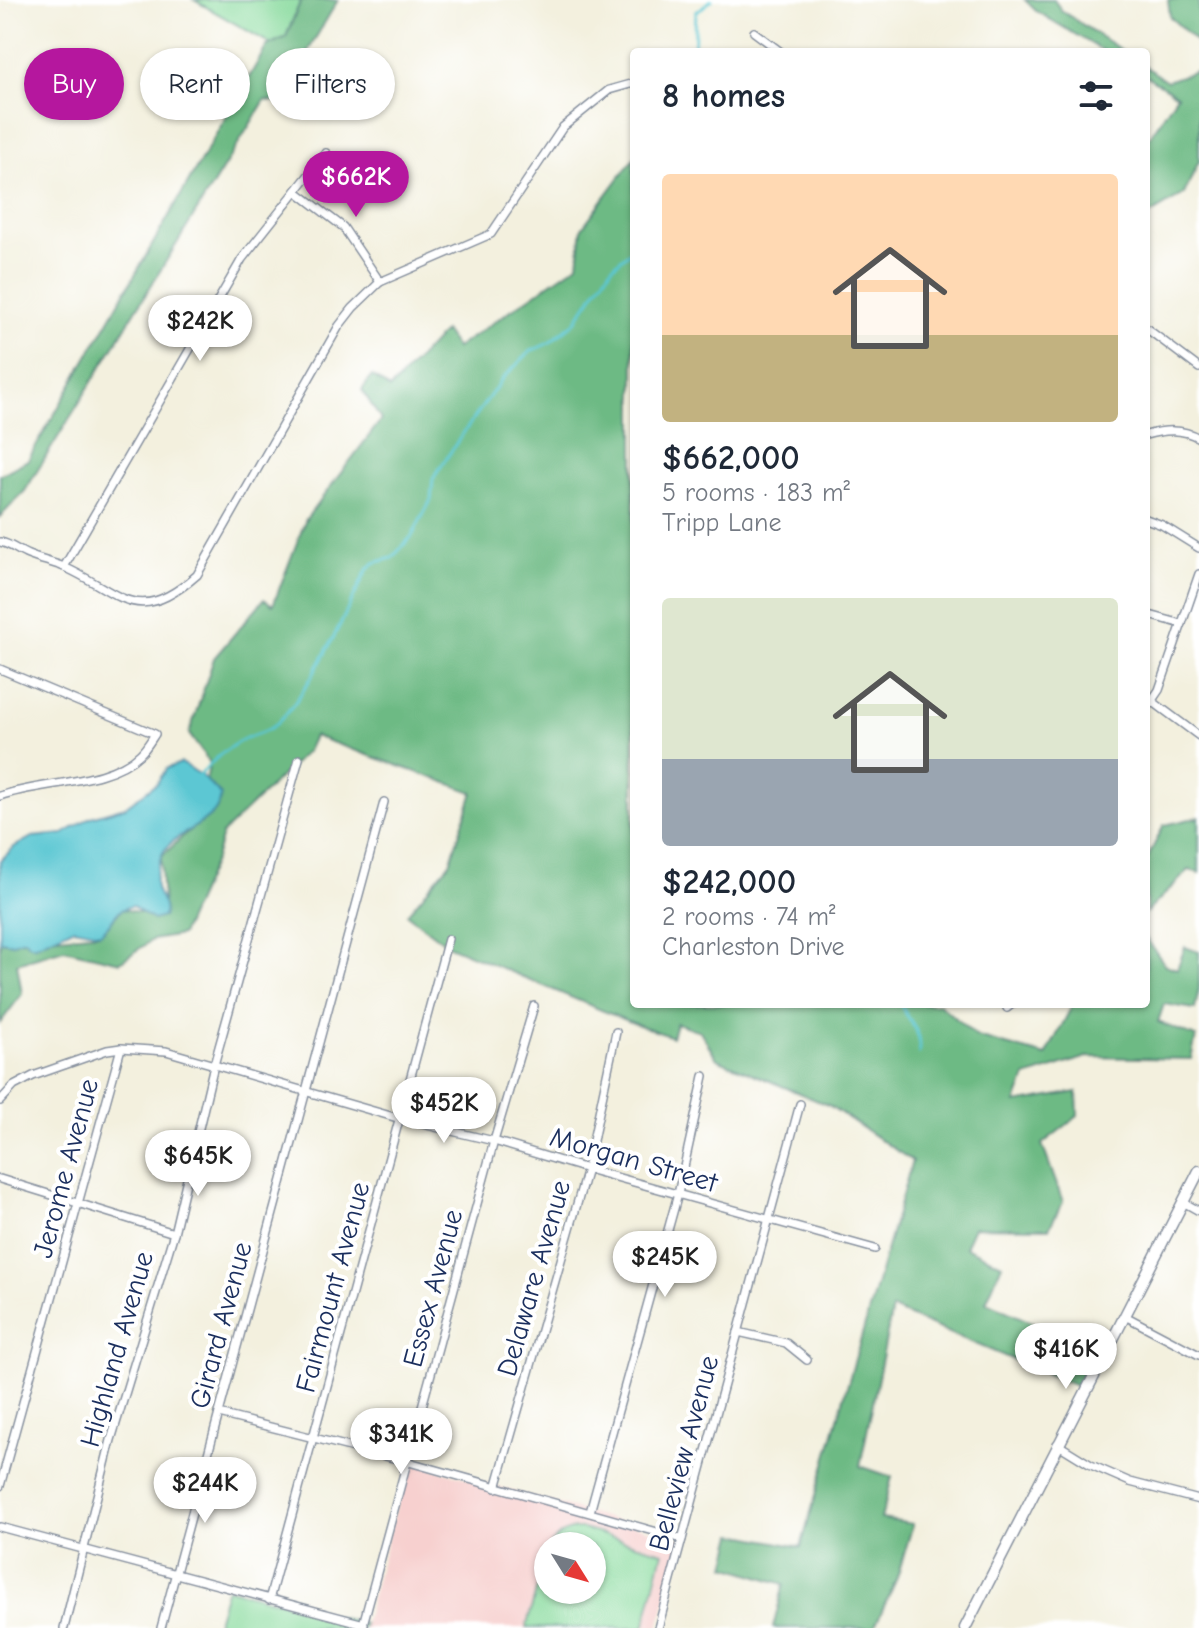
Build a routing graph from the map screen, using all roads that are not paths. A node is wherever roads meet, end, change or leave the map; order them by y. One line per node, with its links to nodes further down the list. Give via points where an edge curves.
1 (754, 32): 2 (street)
2 (776, 48)
3 (630, 84): 6 (street, via 609,90 563,127 491,234)
4 (326, 153): 5 (street)
5 (296, 191): 6 (street, via 343,227); 14 (street, via 242,259)
6 (380, 282): 14 (street, via 339,326 197,575 162,601 139,602 118,599)
7 (1150, 331): 8 (street)
8 (1199, 368)
9 (1150, 434): 10 (street, via 1169,430)
10 (1199, 438)
11 (1150, 520): 13 (street)
12 (0, 542): 14 (street)
13 (1199, 548)
14 (64, 567)
15 (1199, 574): 17 (street)
16 (1150, 615): 17 (street)
17 (1182, 624): 19 (street)
18 (0, 669): 23 (street, via 155,734 141,754 114,770)
19 (1152, 701): 20 (street); 21 (street)
20 (1150, 704)
21 (1199, 736)
22 (299, 759): 29 (street, Highland Avenue)
23 (0, 796)
24 (384, 802): 31 (street, Girard Avenue)
25 (448, 939): 34 (street, Fairmount Avenue)
26 (534, 1006): 35 (street, Essex Avenue)
27 (616, 1032): 36 (street, Delaware Avenue)
28 (121, 1048): 29 (street, Morgan Street, via 166,1051); 32 (street, Morgan Street, via 33,1076); 40 (street, Jerome Avenue)
29 (214, 1065): 31 (street, Morgan Street); 44 (street, Highland Avenue)
30 (704, 1076): 39 (street)
31 (306, 1091): 34 (street, Morgan Street); 50 (street, Girard Avenue)
32 (0, 1101)
33 (800, 1104): 43 (street, Belleview Avenue)
34 (401, 1119): 35 (street, Morgan Street); 51 (street, Fairmount Avenue)
35 (494, 1141): 36 (street, Morgan Street); 53 (street, Essex Avenue)
36 (587, 1169): 39 (street, Morgan Street); 55 (street, Delaware Avenue)
37 (1199, 1171): 41 (street)
38 (0, 1179): 40 (street)
39 (678, 1194): 43 (street, Morgan Street); 57 (street)
40 (79, 1202): 44 (street); 54 (street, Jerome Avenue)
41 (1183, 1202): 42 (street); 46 (street)
42 (1199, 1211)
43 (769, 1219): 45 (street, Morgan Street); 47 (street, Belleview Avenue)
44 (174, 1233): 60 (street, Highland Avenue)
45 (875, 1249)
46 (1125, 1316): 48 (street); 52 (street)
47 (738, 1332): 49 (street, via 786,1343); 59 (street, Belleview Avenue)
48 (1199, 1355)
49 (807, 1360)
50 (219, 1414): 51 (street); 61 (street, Girard Avenue)
51 (313, 1439): 53 (street); 62 (street, Fairmount Avenue)
52 (1057, 1444): 56 (street, via 1130,1482); 67 (street)
53 (409, 1462): 55 (street); 63 (street, Essex Avenue)
54 (0, 1486)
55 (496, 1488): 57 (street)
56 (1199, 1500)
57 (590, 1512): 59 (street)
58 (0, 1527): 60 (street)
59 (682, 1539): 66 (street, Belleview Avenue)
60 (84, 1548): 61 (street); 64 (street, Highland Avenue)
61 (175, 1574): 62 (street); 65 (street, Girard Avenue)
62 (269, 1600): 63 (street)
63 (363, 1626)
64 (64, 1628)
65 (161, 1628)
66 (658, 1628)
67 (965, 1628)

